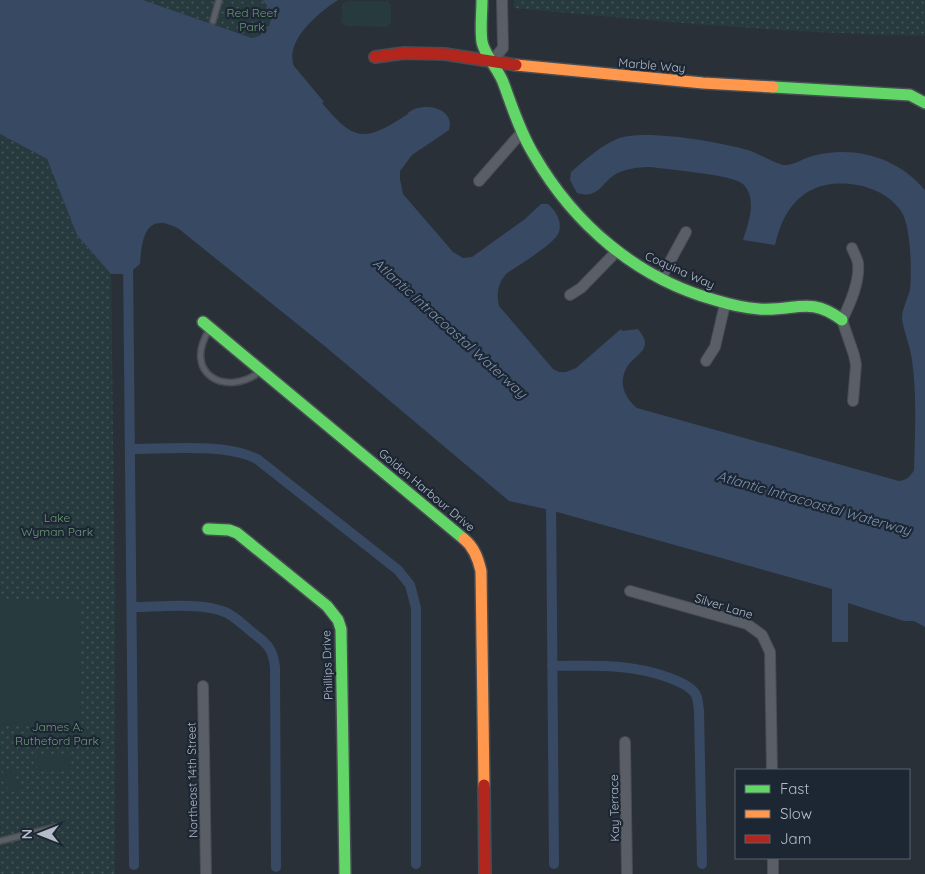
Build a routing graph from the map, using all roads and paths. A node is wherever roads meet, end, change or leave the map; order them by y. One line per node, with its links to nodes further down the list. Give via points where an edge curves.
1 (218, 0): 4 (lane)
2 (482, 0): 6 (street, Coquina Way, via 482,43)
3 (502, 0): 6 (street, via 503,48)
4 (213, 21)
5 (375, 57): 6 (street, Marble Way, via 424,52)
6 (492, 61): 7 (street, Marble Way, via 693,82 895,93 910,95); 8 (street, Coquina Way)
7 (925, 103)
8 (522, 132): 9 (street); 12 (street, Coquina Way, via 532,154 561,197 597,236)
9 (479, 181)
10 (686, 232): 13 (street)
11 (852, 248): 16 (street, via 858,262 857,277)
12 (617, 251): 13 (street, Coquina Way, via 635,265); 14 (street)
13 (661, 278): 15 (street, Coquina Way)
14 (570, 295)
15 (726, 304): 16 (street, Coquina Way, via 758,309 816,306); 18 (street, via 715,347)
16 (842, 320): 20 (street, via 856,365)
17 (206, 325): 19 (street, Golden Harbour Drive); 19 (lane, via 200,360 209,376 223,382 236,382 254,377)
18 (706, 361)
19 (261, 371): 31 (street, Golden Harbour Drive, via 471,545 476,553 480,571)
20 (853, 401)
21 (208, 529): 30 (street, Phillips Drive, via 237,533 327,606 338,620 341,629)
22 (630, 592): 25 (street, Silver Lane, via 747,624 762,635 771,661)
23 (204, 686): 29 (street, Northeast 14th Street)
24 (625, 742): 32 (street, Kay Terrace)
25 (772, 769)
26 (56, 827): 27 (lane)
27 (0, 841)
28 (773, 859): 33 (street)
29 (206, 874)
30 (345, 874)
31 (485, 874)
32 (627, 874)
33 (773, 874)

